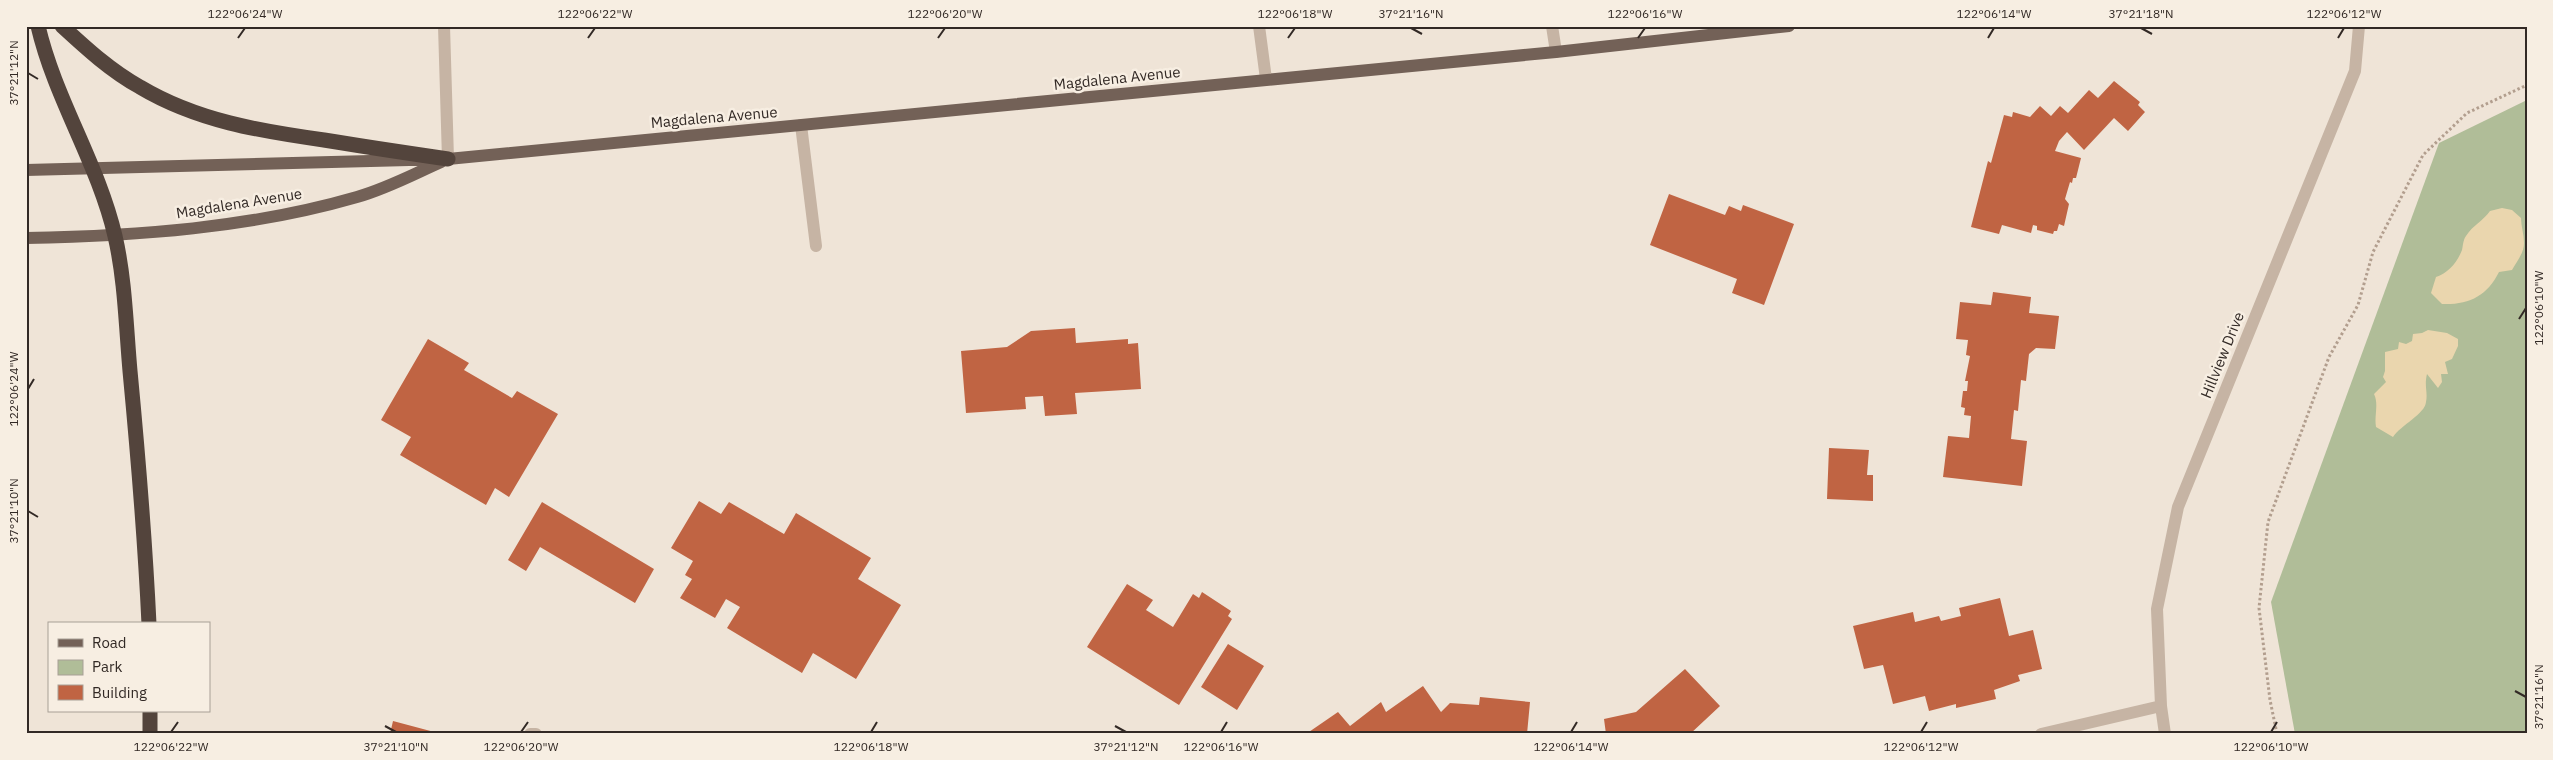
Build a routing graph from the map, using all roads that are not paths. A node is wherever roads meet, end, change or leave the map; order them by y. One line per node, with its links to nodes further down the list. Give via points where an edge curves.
1 (38, 26): 12 (highway, via 44,50)
2 (62, 26): 11 (highway, via 127,80 203,116 252,129)
3 (444, 26): 11 (street)
4 (1259, 26): 9 (street)
5 (1552, 26): 8 (street)
6 (1789, 26): 8 (main road, Magdalena Avenue)
7 (2359, 26): 18 (street, Hillview Drive, via 2355,71 2178,507 2157,610)
8 (1556, 52): 9 (main road, Magdalena Avenue)
9 (1266, 79): 10 (main road, Magdalena Avenue)
10 (801, 125): 11 (main road, Magdalena Avenue); 16 (street)
11 (448, 159): 12 (main road, Magdalena Avenue); 14 (main road, Magdalena Avenue, via 358,197 197,228)
12 (93, 169): 13 (main road, Magdalena Avenue); 14 (highway)
13 (26, 170)
14 (115, 236): 15 (main road, Magdalena Avenue); 17 (highway, via 143,504)
15 (26, 238)
16 (816, 246)
17 (150, 622)
18 (2161, 706): 23 (street); 24 (street, Hillview Drive)
19 (150, 712): 20 (highway)
20 (150, 734)
21 (530, 734): 22 (street)
22 (536, 734)
23 (2041, 734)
24 (2165, 734)

